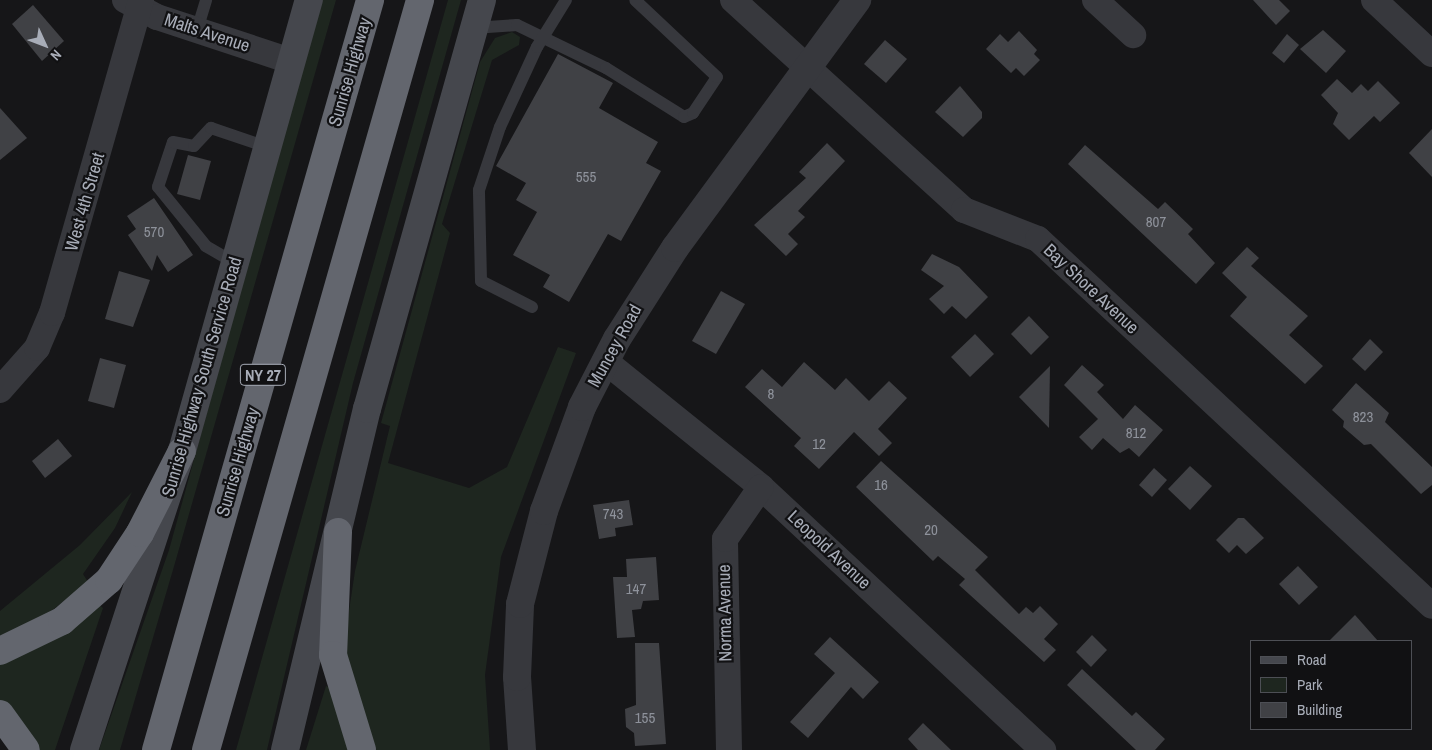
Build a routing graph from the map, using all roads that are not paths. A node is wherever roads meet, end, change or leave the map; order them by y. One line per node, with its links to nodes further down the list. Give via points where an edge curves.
1 (206, 0): 14 (lane)
2 (309, 0): 18 (main road, Sunrise Highway South Service Road)
3 (370, 0): 33 (highway, Sunrise Highway / NY 27)
4 (420, 0): 34 (highway, NY 27)
5 (482, 0): 13 (main road)
6 (566, 0): 16 (lane)
7 (635, 0): 16 (lane, via 717,77 693,113 684,116 606,68)
8 (733, 0): 19 (street, Bay Shore Avenue)
9 (857, 0): 19 (street, Muncey Road)
10 (1095, 0): 15 (street)
11 (1374, 0): 17 (street)
12 (135, 3): 14 (street, Malts Avenue); 24 (street, West 4th Street, via 52,313 37,348)
13 (474, 28): 16 (lane, via 517,25); 27 (main road, via 381,357)
14 (197, 30): 18 (street, Malts Avenue)
15 (1133, 35)
16 (544, 39): 22 (lane, via 500,127 479,190 481,281)
17 (1432, 54)
18 (292, 61): 20 (main road, Sunrise Highway South Service Road)
19 (806, 66): 23 (street, Muncey Road, via 674,248); 28 (street, Bay Shore Avenue, via 964,210 1038,239)
20 (267, 147): 21 (main road, Sunrise Highway South Service Road); 21 (lane, via 211,128 194,146 173,142 158,187 206,246)
21 (234, 263): 25 (main road, Sunrise Highway South Service Road)
22 (532, 307)
23 (605, 362): 26 (street, Leopold Avenue); 37 (street, Muncey Road, via 571,433 525,579 517,643)
24 (0, 390)
25 (182, 451): 29 (highway, via 140,533 108,580 62,621); 32 (main road, Sunrise Highway South Service Road)
26 (761, 487): 38 (street, Norma Avenue, via 725,539); 39 (street, Leopold Avenue)
27 (338, 532): 35 (main road); 36 (highway, via 333,656)
28 (1432, 606)
29 (0, 651)
30 (0, 714): 31 (highway)
31 (26, 750)
32 (84, 750)
33 (156, 750)
34 (206, 750)
35 (285, 750)
36 (362, 750)
37 (522, 750)
38 (730, 750)
39 (1043, 750)

